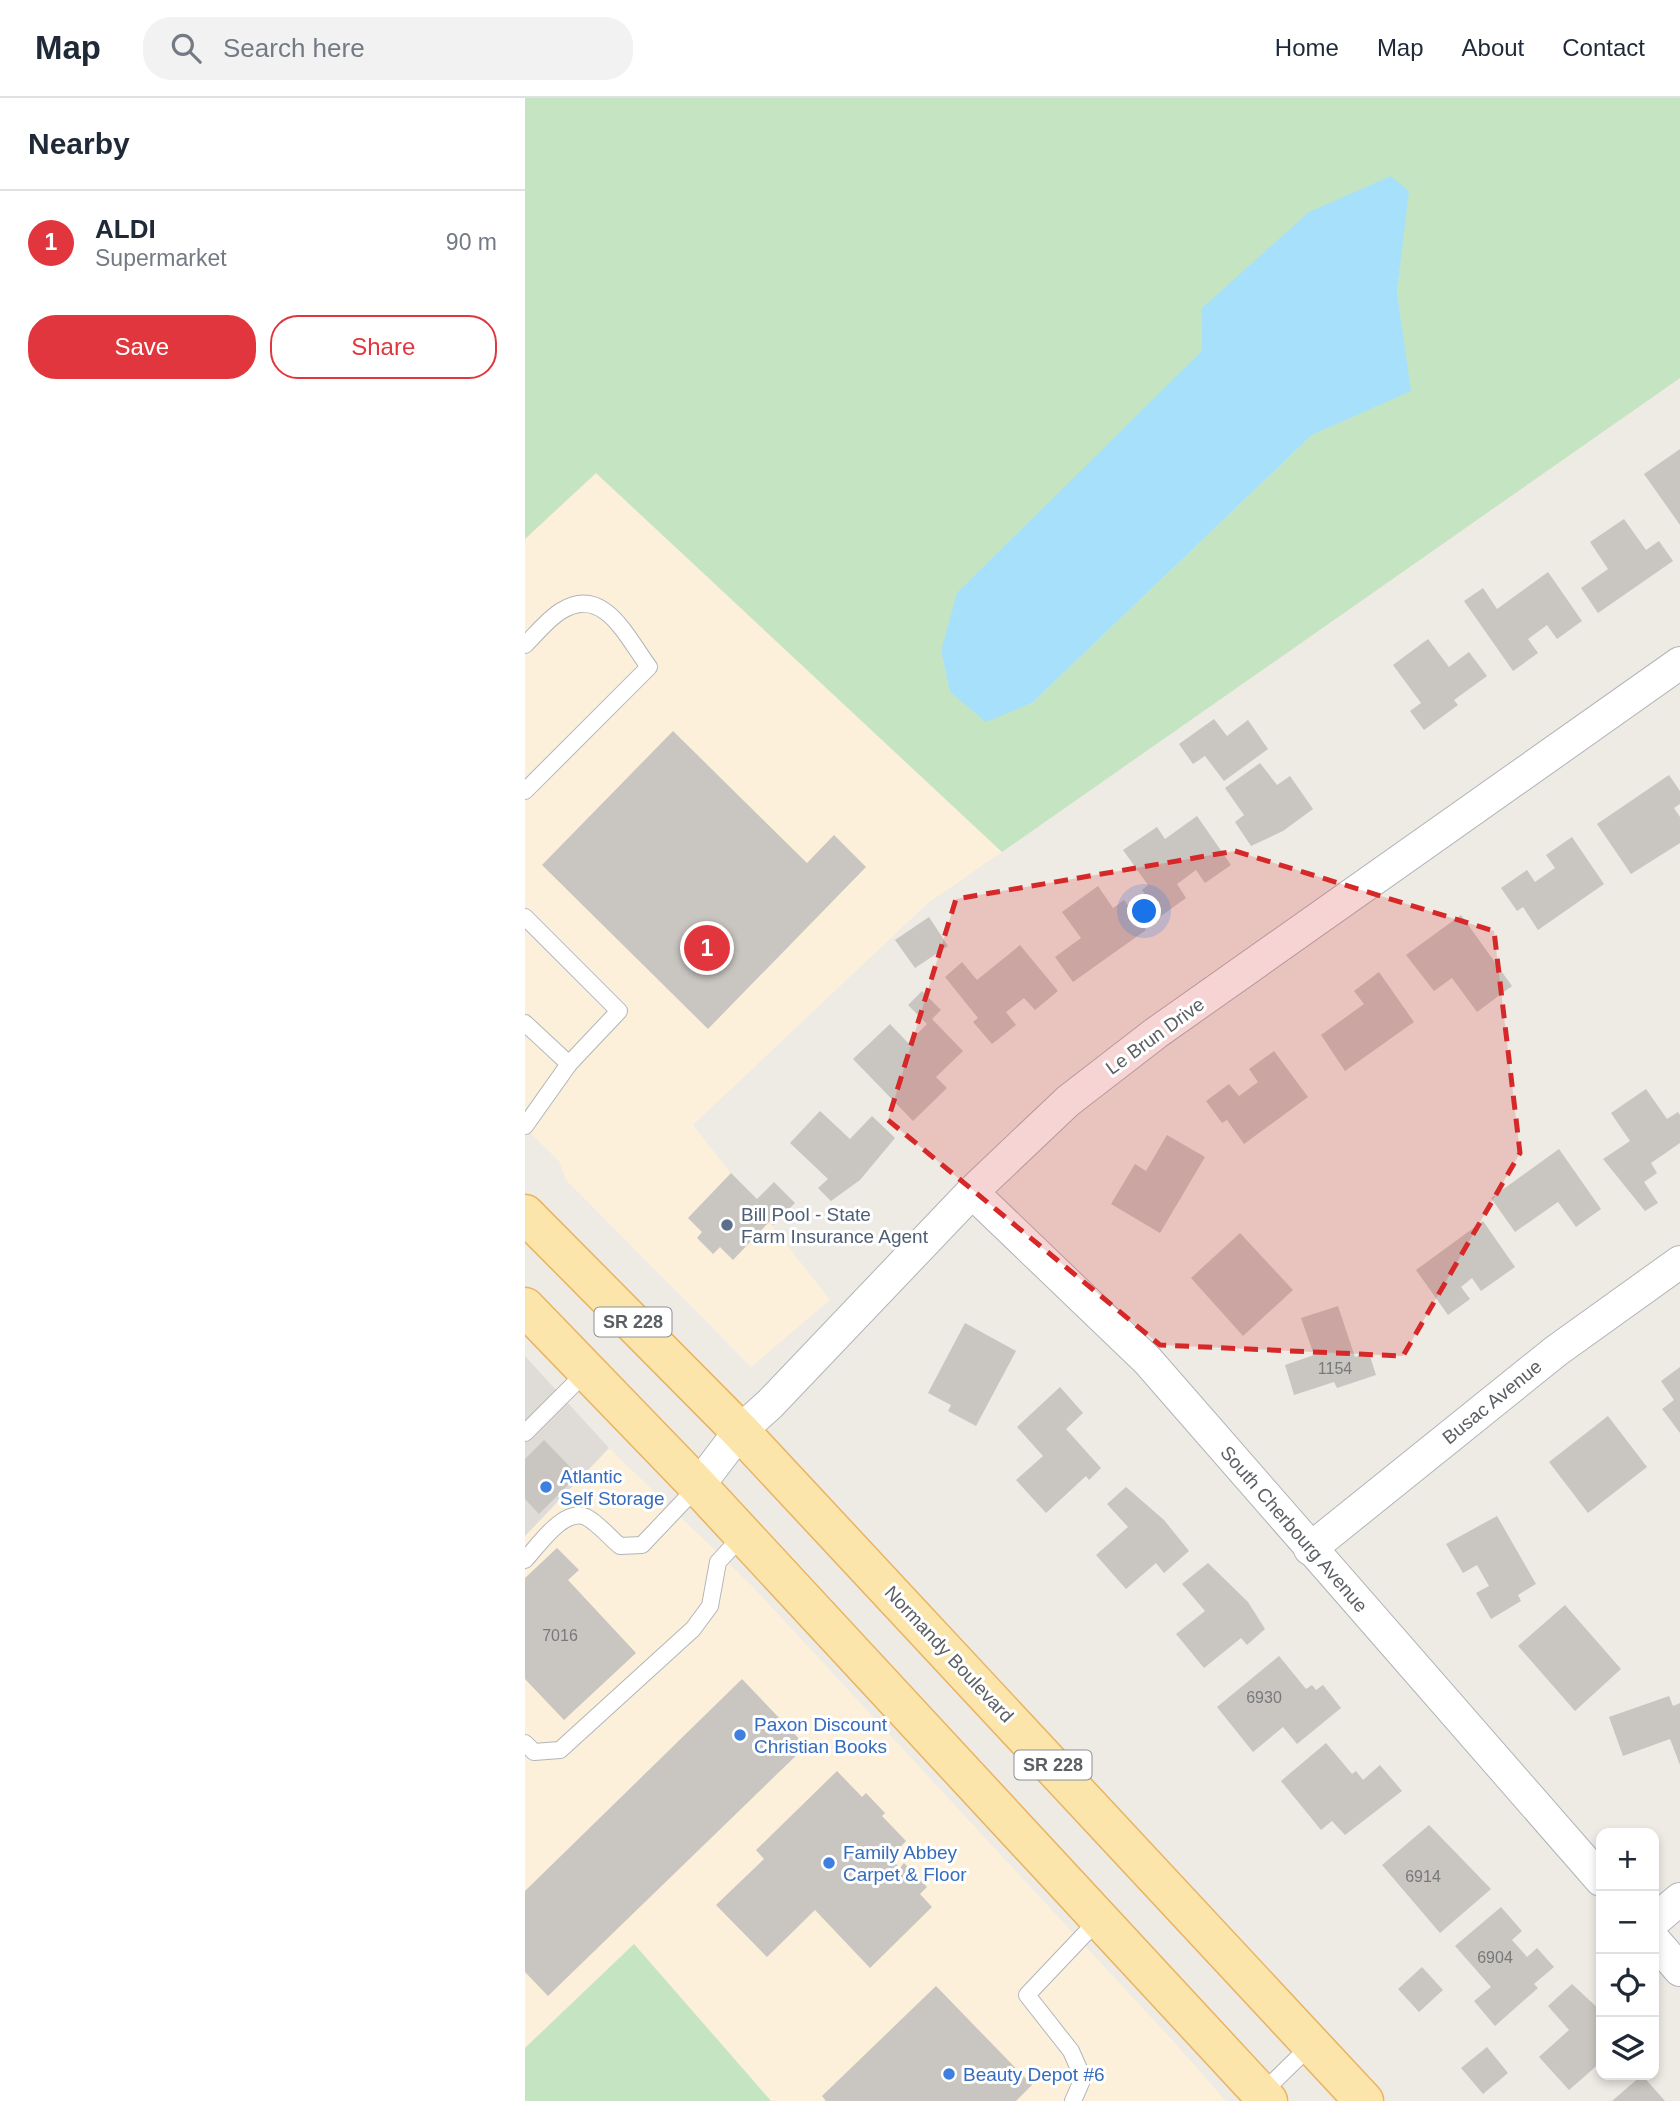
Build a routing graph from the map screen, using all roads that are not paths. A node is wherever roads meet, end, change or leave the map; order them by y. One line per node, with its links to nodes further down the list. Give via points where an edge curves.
1 (525, 645): 3 (lane, via 560,611 584,602 604,607 649,667)
2 (1680, 663): 8 (street, Le Brun Drive, via 1156,1033 1068,1101)
3 (525, 791)
4 (525, 917): 6 (lane, via 619,1011)
5 (525, 1023): 6 (lane)
6 (569, 1064): 7 (lane)
7 (525, 1126)
8 (972, 1192): 13 (street, Le Brun Drive); 17 (street, South Cherbourg Avenue, via 1148,1361)
9 (525, 1214): 13 (main road, Normandy Boulevard / SR 228)
10 (1680, 1262): 17 (street, Busac Avenue, via 1556,1351)
11 (525, 1307): 12 (main road)
12 (587, 1371): 14 (lane); 15 (main road)
13 (740, 1431): 15 (street, Le Brun Drive); 26 (main road, Normandy Boulevard / SR 228)
14 (525, 1433)
15 (698, 1486): 16 (main road); 18 (lane, via 642,1545 620,1546 585,1517 575,1516 565,1519)
16 (743, 1535): 19 (lane, via 718,1562 710,1606 693,1629 560,1750); 23 (main road)
17 (1310, 1549): 20 (street, South Cherbourg Avenue)
18 (525, 1560)
19 (528, 1752)
20 (1596, 1874)
21 (1680, 1899): 22 (street)
22 (1659, 1918)
23 (1099, 1919): 27 (main road); 28 (lane, via 1027,1995 1071,2051 1083,2078)
24 (1659, 1946): 25 (street)
25 (1680, 1970)
26 (1313, 2043): 27 (lane); 29 (main road, Normandy Boulevard / SR 228)
27 (1261, 2099)
28 (1073, 2101)
29 (1364, 2101)

